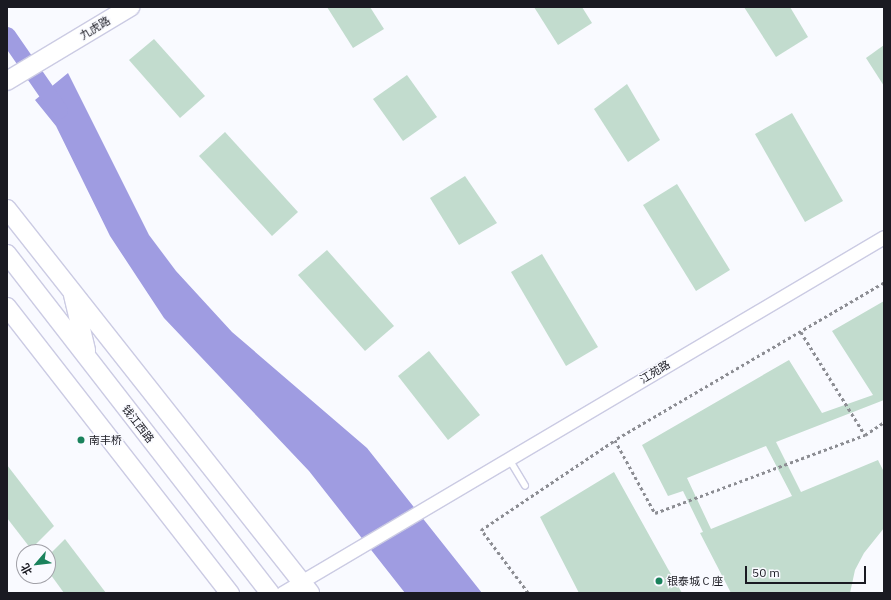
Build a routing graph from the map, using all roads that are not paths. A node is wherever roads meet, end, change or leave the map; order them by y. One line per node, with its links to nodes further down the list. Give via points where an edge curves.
1 (130, 7): 2 (main road, 九虎路)
2 (7, 81)
3 (7, 209): 6 (main road)
4 (884, 237): 9 (street, 江苑路)
5 (7, 254): 8 (main road, 钱江西路)
6 (72, 291): 8 (main road); 11 (main road)
7 (7, 307): 12 (main road)
8 (88, 359): 13 (main road, 钱江西路)
9 (509, 459): 10 (lane); 11 (street, 江苑路, via 356,549)
10 (525, 486)
11 (306, 587): 14 (street, 江苑路)
12 (230, 593)
13 (270, 593)
14 (282, 593)

